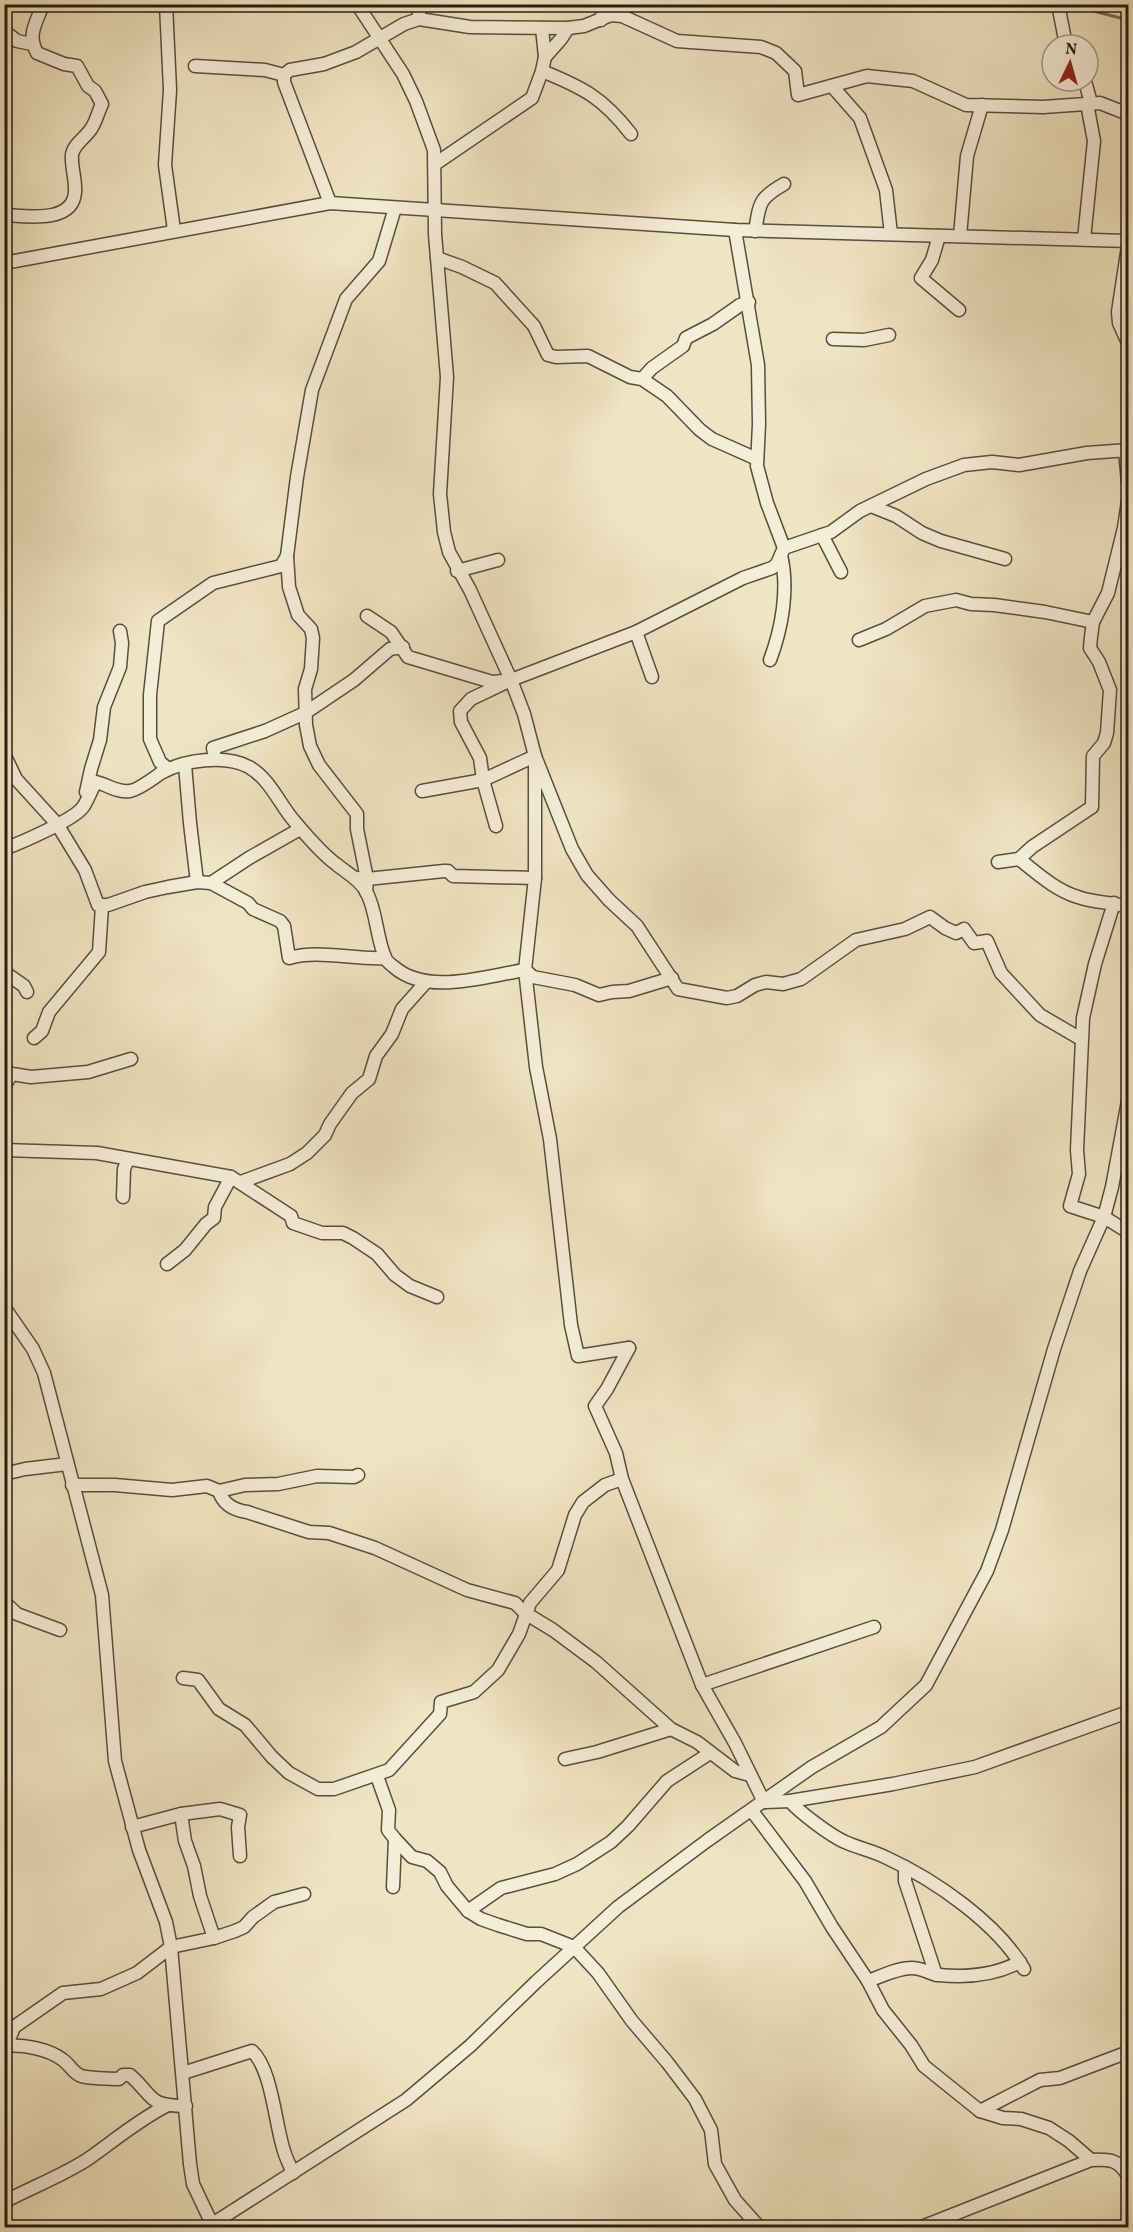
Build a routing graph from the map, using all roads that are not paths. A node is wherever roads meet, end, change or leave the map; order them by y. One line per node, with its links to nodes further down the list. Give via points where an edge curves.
1 (43, 4): 14 (street, via 31,35)
2 (166, 4): 31 (street, via 170,90 165,165)
3 (357, 4): 13 (street)
4 (419, 4): 7 (street)
5 (605, 4): 8 (street)
6 (1058, 7): 12 (street)
7 (419, 19): 9 (street, via 470,27); 13 (street)
8 (601, 20): 10 (street); 19 (street, via 611,15 622,16 677,41 761,47 776,53 795,71 798,95)
9 (542, 28): 10 (street); 15 (street)
10 (568, 28): 15 (street)
11 (4, 31): 14 (street, via 16,41)
12 (1063, 33)
13 (379, 38): 18 (street, via 356,52); 25 (street, via 416,101 434,150)
14 (32, 44): 30 (street, via 37,53 77,66 102,104 92,127 72,154 74,202 44,216)
15 (545, 57): 17 (street)
16 (195, 66): 18 (street, via 265,70)
17 (542, 71): 24 (street, via 592,94); 25 (street, via 532,98)
18 (284, 75): 27 (street)
19 (832, 86): 22 (street, via 867,76 890,78 913,81 966,105); 34 (street, via 860,118 886,190)
20 (1091, 93): 21 (street)
21 (1095, 103): 22 (street, via 1043,107); 23 (street); 37 (street, via 1088,109 1094,153)
22 (982, 105): 36 (street, via 967,156)
23 (1128, 114)
24 (632, 134)
25 (435, 164): 29 (street)
26 (784, 184): 33 (street, via 764,197)
27 (330, 203): 28 (street); 31 (street)
28 (395, 208): 29 (street); 55 (street, via 379,261 346,299 312,390)
29 (434, 210): 32 (street); 40 (street)
30 (4, 215)
31 (174, 230): 41 (street)
32 (735, 231): 33 (street); 42 (street)
33 (755, 231): 34 (street)
34 (891, 234): 35 (street)
35 (939, 236): 36 (street); 43 (street, via 932,260 921,278)
36 (960, 236): 37 (street)
37 (1084, 239): 38 (street)
38 (1128, 241)
39 (1128, 246): 46 (street, via 1118,312)
40 (437, 258): 47 (street, via 495,283 534,326 548,355 588,356); 58 (street, via 447,377 440,494 449,552)
41 (4, 263)
42 (749, 302): 47 (street, via 686,338 683,346); 49 (street, via 758,365)
43 (958, 310)
44 (889, 334): 45 (street, via 864,340)
45 (833, 339)
46 (1128, 343)
47 (642, 379): 49 (street, via 667,396 712,439)
48 (1127, 451): 50 (street); 52 (street, via 1087,453 1019,465 964,465)
49 (757, 459): 54 (street)
50 (1128, 482)
51 (1128, 501): 61 (street, via 1108,592)
52 (871, 506): 53 (street); 56 (street, via 941,541)
53 (822, 535): 54 (street); 59 (street)
54 (782, 552): 63 (street, via 772,568 743,578); 66 (street, via 785,575 781,627)
55 (287, 556): 69 (street, via 295,606 313,638); 74 (street, via 281,566 213,583 158,621 150,739 160,762)
56 (1005, 559)
57 (498, 560): 58 (street)
58 (457, 571): 68 (street, via 470,590)
59 (841, 572)
60 (367, 615): 65 (street, via 391,632)
61 (1094, 622): 64 (street, via 956,600 925,606); 84 (street, via 1090,648 1110,690 1107,733 1093,756 1092,807)
62 (120, 631): 77 (street, via 120,668 104,707)
63 (636, 632): 67 (street); 68 (street)
64 (859, 640)
65 (403, 647): 68 (street, via 408,657 417,660 492,682); 69 (street, via 390,649 345,687)
66 (770, 660)
67 (652, 677)
68 (511, 680): 71 (street); 75 (street, via 471,699 460,711 461,722 480,758)
69 (305, 713): 72 (street, via 213,748); 86 (street, via 310,746 319,765 357,814)
70 (4, 754): 80 (street, via 16,779)
71 (535, 756): 75 (street); 78 (street); 79 (street)
72 (214, 758): 73 (street); 82 (street, via 247,766 259,775)
73 (185, 765): 74 (street); 88 (street)
74 (168, 769): 77 (street, via 132,791 119,791 96,782)
75 (483, 780): 76 (street); 81 (street)
76 (422, 790)
77 (86, 799): 80 (street, via 82,808)
78 (557, 810): 79 (street); 96 (street, via 587,875 638,926)
79 (535, 817): 87 (street)
80 (57, 824): 83 (street); 91 (street)
81 (496, 826)
82 (300, 829): 86 (street, via 334,863); 89 (street)
83 (4, 849)
84 (1019, 859): 85 (street); 90 (street, via 1050,884 1079,898)
85 (998, 862)
86 (361, 878): 87 (street, via 444,871 453,876); 93 (street)
87 (535, 878): 94 (street)
88 (197, 882): 89 (street); 91 (street, via 145,892)
89 (211, 883): 93 (street, via 280,921 289,958 318,953)
90 (1114, 903): 92 (street); 100 (street, via 1095,964)
91 (102, 906): 99 (street, via 99,952 49,1012 42,1031)
92 (1128, 907)
93 (385, 958): 97 (street, via 400,973)
94 (525, 970): 96 (street, via 533,976 599,995); 97 (street); 116 (street, via 578,1356 628,1348 595,1406 616,1453)
95 (4, 972): 98 (street)
96 (672, 978): 100 (street, via 678,989 713,997 737,996 766,982 783,984 801,979 856,940 904,929 930,917 956,933 964,928 974,943 987,941 1001,974 1040,1015)
97 (426, 982): 106 (street, via 402,1009 392,1034 376,1056 369,1080 352,1093 325,1135 290,1164)
98 (27, 992)
99 (34, 1038)
100 (1081, 1039): 108 (street, via 1079,1174 1070,1206)
101 (130, 1059): 102 (street, via 88,1072 31,1077 12,1074)
102 (4, 1092)
103 (1128, 1101): 108 (street)
104 (4, 1150): 105 (street, via 97,1153)
105 (128, 1159): 106 (street); 107 (street)
106 (236, 1180): 110 (street, via 215,1207 214,1218); 111 (street, via 291,1216 293,1223 353,1238 377,1254 410,1286)
107 (123, 1197)
108 (1104, 1216): 109 (street); 132 (street, via 1080,1271 987,1571 926,1684 881,1727 812,1767)
109 (1128, 1232)
110 (167, 1264)
111 (437, 1297)
112 (4, 1307): 113 (street, via 33,1349 44,1373)
113 (67, 1464): 114 (street); 117 (street)
114 (4, 1474)
115 (358, 1475): 118 (street, via 317,1476)
116 (622, 1479): 120 (street, via 605,1485 583,1502 575,1515 558,1570); 124 (street)
117 (72, 1485): 118 (street, via 172,1490 207,1486); 135 (street, via 102,1595 115,1761)
118 (219, 1491): 120 (street, via 222,1499 237,1511 375,1548 467,1590 515,1603)
119 (4, 1602): 122 (street, via 17,1614)
120 (525, 1613): 126 (street, via 596,1662); 130 (street, via 519,1634 498,1670 474,1692 441,1702 440,1714 429,1728 389,1770)
121 (874, 1627): 124 (street)
122 (60, 1630)
123 (183, 1678): 130 (street, via 198,1680 219,1709 245,1725 289,1773 318,1789 334,1789)
124 (702, 1685): 129 (street)
125 (1128, 1712): 131 (street, via 975,1767)
126 (671, 1729): 127 (street); 128 (street)
127 (710, 1753): 129 (street, via 735,1771); 141 (street, via 667,1781 628,1826 577,1864 501,1888)
128 (565, 1760)
129 (750, 1775): 132 (street)
130 (377, 1776): 136 (street, via 389,1810 388,1830)
131 (790, 1801): 132 (street); 138 (street, via 840,1840)
132 (764, 1802): 133 (street)
133 (752, 1811): 144 (street, via 618,1907); 146 (street, via 805,1881)
134 (181, 1814): 135 (street); 137 (street, via 220,1809 240,1815); 142 (street, via 185,1841)
135 (132, 1827): 143 (street)
136 (394, 1839): 139 (street); 141 (street, via 412,1857 427,1861 440,1872)
137 (240, 1856)
138 (905, 1867): 145 (street, via 905,1881); 145 (street, via 942,1888 999,1935 1022,1965 967,1977)
139 (393, 1887)
140 (304, 1894): 142 (street, via 274,1902 244,1927)
141 (468, 1911): 144 (street, via 498,1925 541,1934)
142 (214, 1938): 143 (street)
143 (171, 1947): 147 (street, via 137,1973 113,1984 88,1992 63,1993 14,2027); 149 (street)
144 (574, 1947): 154 (street, via 470,2046 406,2100); 158 (street, via 695,2099 711,2130 715,2164 735,2200)
145 (936, 1975): 146 (street, via 904,1969)
146 (868, 1982): 152 (street, via 883,2010 924,2066)
147 (5, 2045): 150 (street, via 55,2054 83,2077 119,2079 130,2075 151,2099)
148 (1128, 2052): 152 (street, via 1060,2078 1040,2080)
149 (183, 2073): 151 (street); 154 (street, via 252,2051 258,2056)
150 (166, 2106): 151 (street); 156 (street, via 58,2177)
151 (186, 2106): 157 (street, via 193,2184)
152 (980, 2111): 153 (street, via 1049,2128)
153 (1091, 2160): 155 (street, via 1112,2159 1124,2167); 159 (street)
154 (293, 2173): 157 (street)
155 (1128, 2176)
156 (4, 2202)
157 (209, 2225)
158 (760, 2228)
159 (919, 2228)

